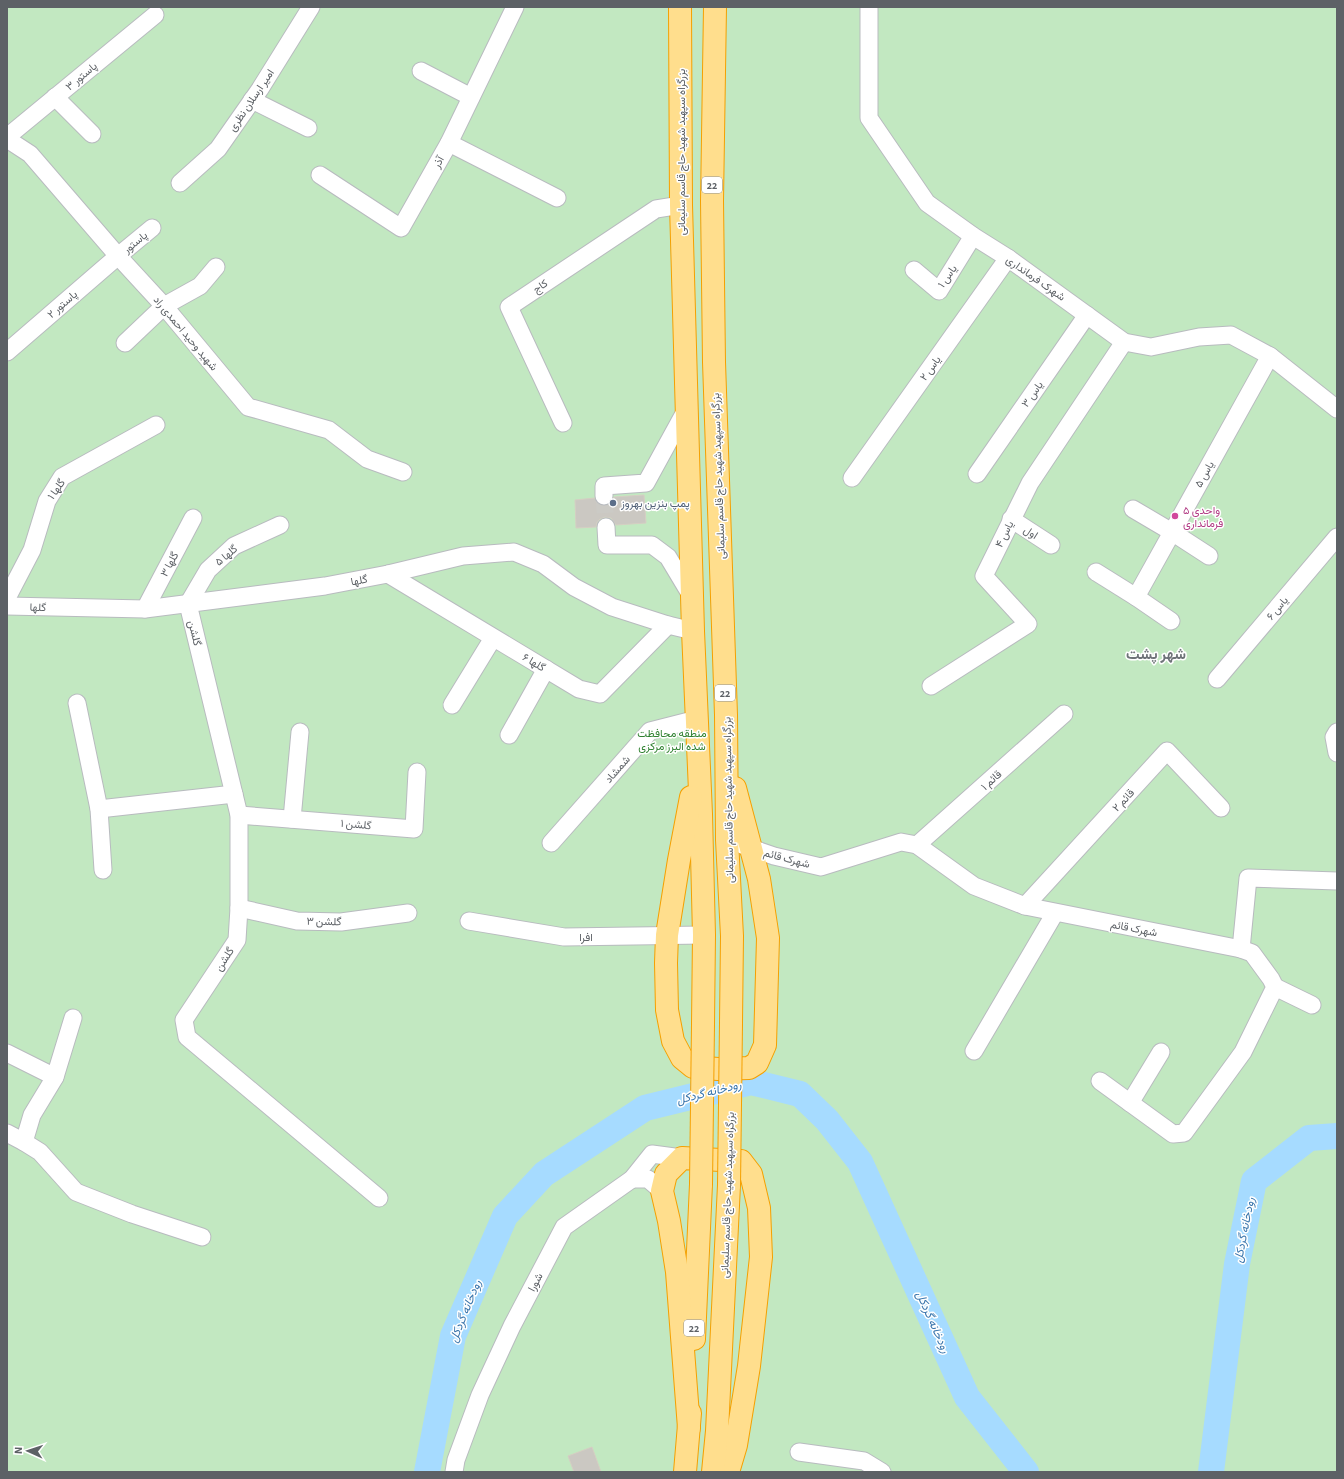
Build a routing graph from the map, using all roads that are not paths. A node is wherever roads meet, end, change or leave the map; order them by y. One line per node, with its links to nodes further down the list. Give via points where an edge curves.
1 (311, 7): 10 (street, امیر ارسلان نظری)
2 (515, 7): 9 (street, آذر)
3 (680, 7): 18 (highway, بزرگراه سپهبد شهید حاج قاسم سلیمانی / 22)
4 (715, 7): 70 (highway, بزرگراه سپهبد شهید حاج قاسم سلیمانی / 22, via 713,332)
5 (869, 7): 20 (street, شهرک فرمانداری, via 869,118 927,203)
6 (155, 15): 8 (street, پاستور ۳)
7 (421, 71): 9 (street)
8 (55, 97): 12 (street); 13 (street, پاستور ۳)
9 (471, 97): 14 (street, آذر)
10 (252, 100): 11 (street); 16 (street, امیر ارسلان نظری, via 218,149)
11 (308, 128)
12 (92, 134)
13 (7, 138): 21 (street, شهید وحید احمدی راد, via 30,154)
14 (449, 143): 15 (street, آذر, via 401,228); 17 (street)
15 (320, 175)
16 (180, 183)
17 (557, 198)
18 (681, 205): 32 (highway, بزرگراه سپهبد شهید حاج قاسم سلیمانی / 22); 33 (street, کاج, via 656,209 510,307)
19 (152, 228): 21 (street, پاستور)
20 (973, 236): 22 (street, شهرک فرمانداری); 24 (street, یاس ۱, via 940,291)
21 (118, 256): 25 (street, شهید وحید احمدی راد); 29 (street, پاستور ۲)
22 (1008, 258): 26 (street, شهرک فرمانداری); 37 (street, یاس ۲)
23 (216, 267): 25 (street, via 200,286)
24 (914, 270)
25 (164, 306): 28 (street); 35 (street, شهید وحید احمدی راد, via 248,407 329,430 367,459)
26 (1087, 314): 27 (street, شهرک فرمانداری); 36 (street, یاس ۳)
27 (1124, 342): 30 (street, شهرک فرمانداری, via 1152,347 1199,337 1231,335); 41 (street, یاس ۴, via 1030,483)
28 (125, 343)
29 (7, 352)
30 (1270, 356): 31 (street, شهرک فرمانداری); 44 (street, یاس ۵)
31 (1337, 409)
32 (686, 410): 38 (street, via 646,483 604,486); 51 (highway, بزرگراه سپهبد شهید حاج قاسم سلیمانی / 22)
33 (563, 423)
34 (156, 425): 50 (street, گلها ۱, via 62,477 47,501 32,550)
35 (403, 472)
36 (977, 474)
37 (852, 478)
38 (604, 496)
39 (1133, 509): 44 (street)
40 (193, 518): 55 (street, گلها ۳)
41 (1011, 519): 46 (street, اول); 62 (street, یاس ۴, via 984,576 1028,624)
42 (280, 525): 53 (street, گلها ۵, via 234,546 208,570)
43 (606, 528): 51 (street, via 607,545 652,545 668,557)
44 (1172, 532): 47 (street); 52 (street, یاس ۵)
45 (1337, 537): 61 (street, یاس ۶)
46 (1051, 545)
47 (1208, 556)
48 (1096, 572): 52 (street)
49 (388, 574): 53 (street, گلها, via 325,586); 57 (street, گلها, via 463,556 514,552 543,564 574,587 612,607); 59 (street, گلها ۶)
50 (7, 598)
51 (692, 598): 58 (highway, بزرگراه سپهبد شهید حاج قاسم سلیمانی / 22)
52 (1136, 598): 56 (street)
53 (188, 604): 55 (street, گلها); 74 (street, گلشن)
54 (7, 606): 55 (street, گلها)
55 (145, 610)
56 (1171, 621)
57 (668, 625): 58 (street, گلها); 60 (street, گلها ۶, via 600,694 579,689)
58 (693, 631): 66 (highway, بزرگراه سپهبد شهید حاج قاسم سلیمانی / 22)
59 (493, 638): 60 (street, گلها ۶); 64 (street)
60 (546, 669): 69 (street)
61 (1217, 679)
62 (931, 686)
63 (77, 703): 76 (street)
64 (452, 705)
65 (1064, 714): 81 (street, قائم ۱)
66 (697, 719): 72 (highway, بزرگراه سپهبد شهید حاج قاسم سلیمانی / 22); 80 (street, شمشاد, via 650,731)
67 (300, 732): 78 (street)
68 (1336, 734): 71 (street)
69 (509, 735)
70 (726, 754): 79 (highway, بزرگراه سپهبد شهید حاج قاسم سلیمانی / 22); 82 (highway)
71 (1337, 754)
72 (699, 759): 90 (highway); 91 (highway, بزرگراه سپهبد شهید حاج قاسم سلیمانی / 22)
73 (417, 772): 78 (street, گلشن ۱, via 414,829)
74 (234, 794): 76 (street); 77 (street, گلشن)
75 (1221, 808): 85 (street, قائم ۲, via 1168,751)
76 (99, 809): 83 (street)
77 (239, 815): 78 (street, گلشن ۱); 86 (street, گلشن)
78 (292, 819)
79 (727, 840): 82 (street, شهرک قائم); 113 (highway, بزرگراه سپهبد شهید حاج قاسم سلیمانی / 22, bridge, via 732,936 729,1185)
80 (551, 843)
81 (918, 846): 82 (street, شهرک قائم, via 901,842 821,867); 85 (street, شهرک قائم, via 974,886)
82 (750, 848): 90 (highway, via 759,879 768,938 765,1045 757,1062 749,1068 693,1067 682,1058 673,1041 667,1010)
83 (103, 870)
84 (1337, 881): 92 (street, via 1248,878)
85 (1025, 906): 87 (street, شهرک قائم)
86 (240, 908): 88 (street, گلشن ۳, via 297,921 341,922); 107 (street, گلشن, via 237,940 184,1020 187,1037)
87 (1055, 912): 92 (street, شهرک قائم); 96 (street)
88 (408, 913)
89 (469, 920): 90 (street, افرا, via 564,937)
90 (667, 935): 91 (street, افرا)
91 (704, 935): 109 (highway, بزرگراه سپهبد شهید حاج قاسم سلیمانی / 22, bridge, via 701,1184)
92 (1241, 949): 93 (street, شهرک قائم, via 1252,953)
93 (1275, 987): 94 (street); 101 (street, via 1243,1052 1184,1133 1173,1134)
94 (1312, 1005)
95 (73, 1018): 99 (street)
96 (974, 1051)
97 (1161, 1052): 101 (street)
98 (7, 1053): 99 (street)
99 (55, 1077): 103 (street, via 32,1115)
100 (1100, 1082): 101 (street)
101 (1130, 1103)
102 (7, 1133): 103 (street)
103 (24, 1142): 108 (street, via 40,1152 76,1192)
104 (682, 1158): 105 (street, شورا, via 652,1154); 106 (highway, via 666,1174); 114 (highway, via 741,1161 751,1174 760,1208 760,1257 749,1366 736,1445)
105 (632, 1179): 106 (street, via 648,1179); 111 (street, شورا, via 564,1227 512,1326 480,1395)
106 (662, 1191): 109 (highway, via 677,1272)
107 (379, 1198)
108 (202, 1237)
109 (690, 1428): 112 (highway, بزرگراه سپهبد شهید حاج قاسم سلیمانی / 22)
110 (799, 1452): 115 (street, via 864,1461)
111 (454, 1472)
112 (685, 1472)
113 (713, 1472)
114 (728, 1472)
115 (882, 1472)

